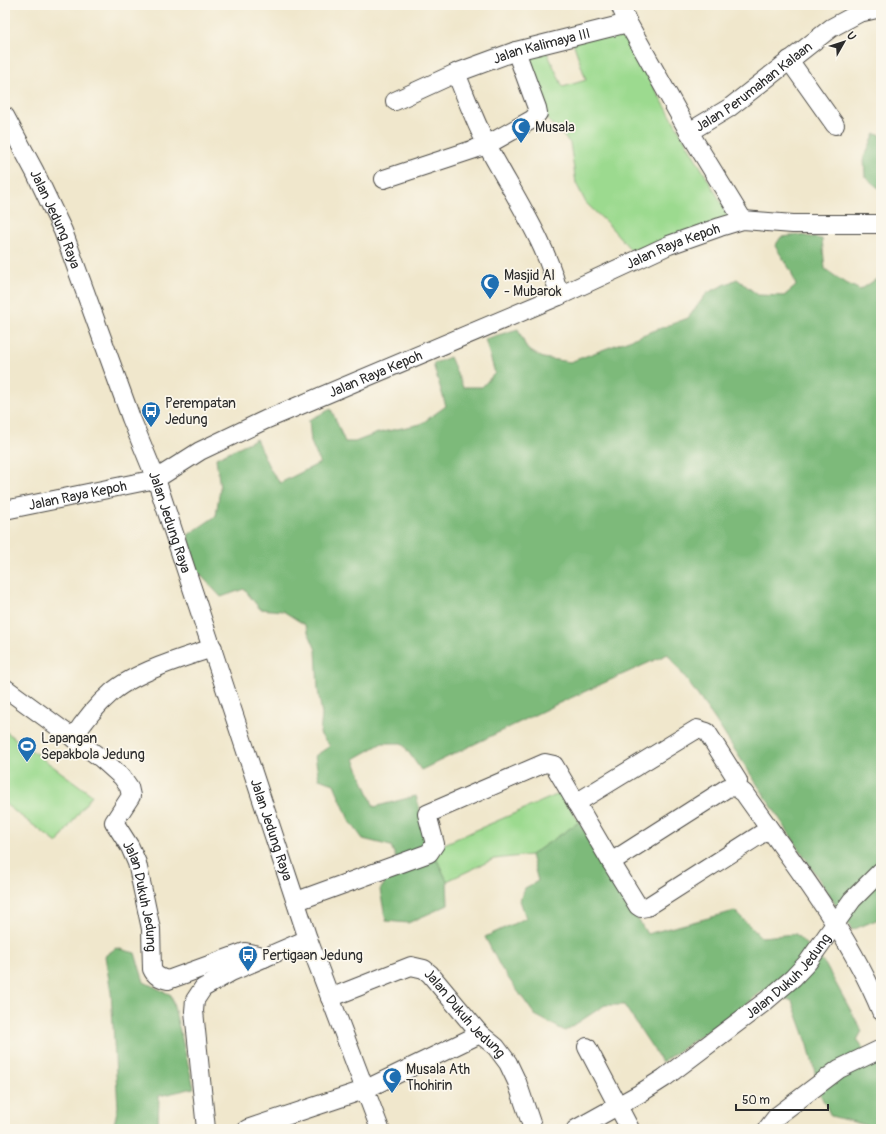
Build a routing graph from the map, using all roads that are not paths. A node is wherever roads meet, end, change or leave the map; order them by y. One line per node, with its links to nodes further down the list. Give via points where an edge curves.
1 (620, 5): 3 (street, Jalan Perumahan Kalaan)
2 (881, 8): 5 (street, Jalan Perumahan Kalaan, via 859,14 831,28)
3 (628, 23): 4 (street, Jalan Kalimaya III); 10 (street, Jalan Perumahan Kalaan)
4 (516, 51): 6 (street, Jalan Kalimaya III); 11 (street, via 538,113 533,119)
5 (789, 60): 9 (street); 10 (street, Jalan Perumahan Kalaan, via 729,108)
6 (456, 73): 7 (street, Jalan Kalimaya III); 11 (street)
7 (395, 101)
8 (5, 116): 12 (street, Jalan Jedung Raya)
9 (835, 125)
10 (689, 132): 14 (street, Jalan Perumahan Kalaan)
11 (487, 145): 13 (street); 16 (street, via 536,237 556,281)
12 (13, 146): 17 (street, Jalan Jedung Raya, via 63,231)
13 (384, 179)
14 (743, 220): 15 (street, via 793,224); 16 (street, Jalan Raya Kepoh, via 669,246)
15 (881, 224)
16 (559, 296): 17 (street, Jalan Raya Kepoh, via 265,420 200,451)
17 (156, 480): 18 (street, Jalan Raya Kepoh); 19 (street, Jalan Jedung Raya)
18 (5, 510)
19 (213, 648): 21 (street, via 161,666 112,692 94,710); 27 (street, Jalan Jedung Raya)
20 (5, 688): 21 (street)
21 (73, 738): 30 (street, Jalan Dukuh Jedung, via 122,777 129,787 131,796 114,822 137,863 151,929 154,974 168,980 245,952)
22 (736, 787): 23 (street, via 738,781 714,741 707,732 698,729); 24 (street, via 744,792); 25 (street, via 727,788)
23 (576, 803): 25 (street); 27 (street, via 554,765 545,763 427,814 435,844 429,853)
24 (769, 829): 25 (street, via 647,907 638,906); 28 (street)
25 (611, 862)
26 (881, 871): 28 (street, Jalan Dukuh Jedung, via 852,900)
27 (296, 901): 29 (street, Jalan Jedung Raya)
28 (836, 924): 32 (street, Jalan Dukuh Jedung, via 867,978); 37 (street, Jalan Dukuh Jedung, via 808,962 766,1002 664,1078)
29 (308, 939): 30 (street); 31 (street, Jalan Jedung Raya)
30 (264, 958): 38 (street, via 203,988 195,1000)
31 (330, 998): 33 (street, Jalan Dukuh Jedung, via 411,966 418,967 430,974); 36 (street, Jalan Jedung Raya)
32 (881, 1011)
33 (480, 1034): 36 (street); 41 (street, Jalan Dukuh Jedung, via 496,1047 508,1063)
34 (587, 1047): 37 (street)
35 (881, 1049): 44 (street, via 839,1069 777,1116)
36 (364, 1090): 39 (street); 40 (street, Jalan Jedung Raya)
37 (617, 1106): 42 (street, Jalan Dukuh Jedung); 43 (street)
38 (206, 1129)
39 (247, 1129)
40 (380, 1129)
41 (533, 1129)
42 (576, 1129)
43 (630, 1129)
44 (767, 1129)

